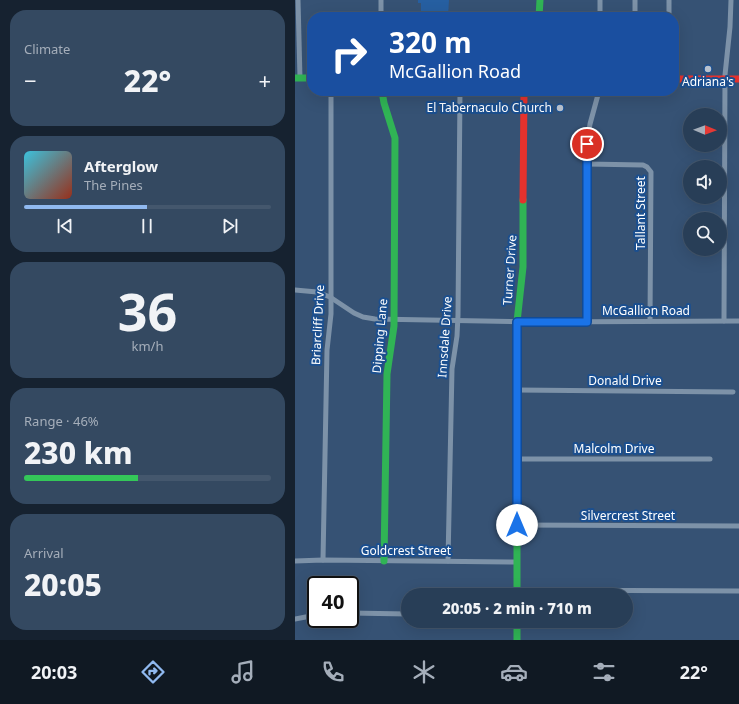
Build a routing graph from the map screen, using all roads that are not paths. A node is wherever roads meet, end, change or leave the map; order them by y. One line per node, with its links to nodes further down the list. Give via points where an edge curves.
1 (298, 0): 13 (street)
2 (381, 0): 8 (street)
3 (540, 0): 9 (street)
4 (600, 0): 10 (street)
5 (635, 0): 11 (street)
6 (669, 0): 12 (street)
7 (731, 0): 16 (street)
8 (381, 12)
9 (539, 12)
10 (600, 12)
11 (635, 12)
12 (669, 12)
13 (297, 78)
14 (739, 78): 16 (street)
15 (679, 79): 16 (street)
16 (725, 79): 28 (street)
17 (331, 96): 24 (street, Briarcliff Drive)
18 (382, 96): 25 (street, Dipping Lane, via 395,138)
19 (460, 96): 26 (street, Innsdale Drive)
20 (524, 96): 30 (street, Turner Drive, via 523,267)
21 (598, 96): 22 (street, via 588,135)
22 (587, 164): 27 (street, Tallant Street, via 643,165 651,172); 31 (street)
23 (295, 290): 24 (street, McGallion Road, via 317,292)
24 (330, 297): 25 (street, McGallion Road, via 363,317); 38 (street, Briarcliff Drive)
25 (395, 319): 26 (street, McGallion Road); 40 (street, Dipping Lane, via 387,374)
26 (458, 321): 30 (street, McGallion Road); 41 (street, Innsdale Drive, via 452,369)
27 (650, 321): 28 (street, McGallion Road); 31 (street, McGallion Road)
28 (724, 321): 29 (street, McGallion Road)
29 (739, 321)
30 (517, 322): 31 (street, McGallion Road); 32 (street, Turner Drive)
31 (587, 322)
32 (517, 390): 33 (street, Donald Drive); 34 (street, Turner Drive)
33 (733, 392)
34 (517, 459): 35 (street, Malcolm Drive); 36 (street, Turner Drive)
35 (710, 459)
36 (517, 525): 37 (street, Silvercrest Street); 42 (street, Turner Drive)
37 (739, 526)
38 (323, 560): 39 (street, Goldcrest Street); 40 (street, Goldcrest Street)
39 (295, 561)
40 (384, 561): 41 (street, Goldcrest Street)
41 (448, 561): 42 (street, Goldcrest Street)
42 (517, 562): 43 (street, Turner Drive)
43 (517, 588)
44 (739, 591): 45 (street)
45 (633, 592)
46 (359, 613): 47 (street)
47 (401, 614)
48 (307, 616): 49 (street)
49 (295, 618)
50 (517, 628): 51 (street)
51 (517, 640)

